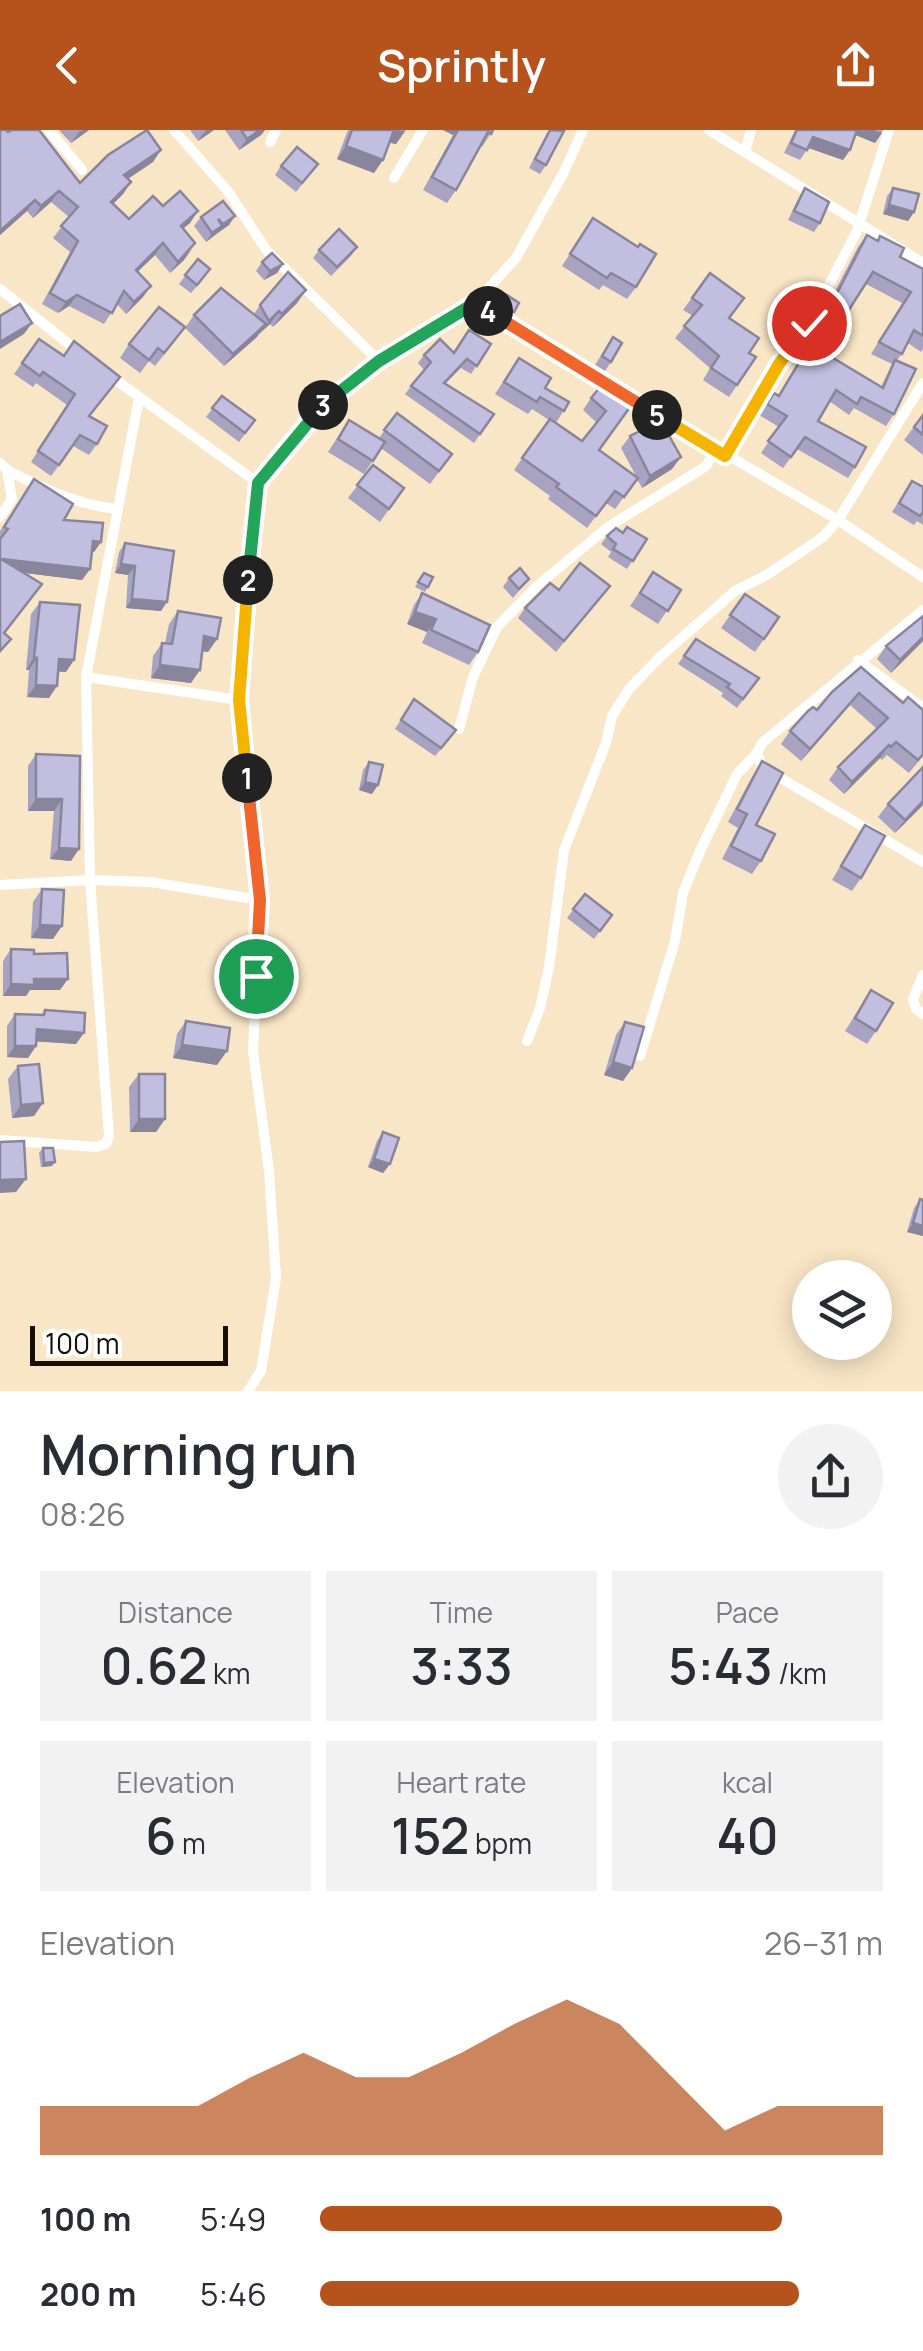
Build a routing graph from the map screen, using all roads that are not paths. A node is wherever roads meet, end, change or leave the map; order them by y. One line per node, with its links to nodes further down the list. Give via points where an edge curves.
1 (49, 130): 11 (street)
2 (174, 130): 17 (street, via 267,250)
3 (276, 130): 9 (street)
4 (423, 130): 12 (street)
5 (583, 130): 16 (street, via 516,258)
6 (709, 130): 10 (street)
7 (751, 130): 10 (street)
8 (889, 130): 13 (street)
9 (270, 142)
10 (745, 152): 13 (street)
11 (82, 170)
12 (394, 178)
13 (861, 224): 14 (street); 20 (street, via 809,323)
14 (923, 263)
15 (0, 289): 19 (street)
16 (475, 303): 17 (street); 20 (street)
17 (379, 361): 22 (street, via 315,412)
18 (923, 383): 25 (street)
19 (139, 398): 22 (street); 23 (street)
20 (721, 453): 25 (street); 32 (street, via 608,527 497,627 473,677)
21 (4, 467): 23 (street, via 62,497); 24 (street, via 12,499)
22 (258, 483): 30 (street)
23 (118, 509): 29 (street)
24 (0, 517)
25 (838, 520): 26 (street); 40 (street, via 823,537 735,591 661,656 612,716 564,850 549,967)
26 (923, 576)
27 (923, 610): 28 (street)
28 (858, 660): 31 (street); 33 (street)
29 (86, 678): 30 (street); 35 (street)
30 (239, 700): 37 (street)
31 (923, 708)
32 (460, 729)
33 (756, 753): 34 (street, via 762,768); 41 (street, via 737,774 683,893)
34 (923, 862)
35 (90, 880): 36 (street); 37 (street, via 151,882); 42 (street, via 109,1136 96,1148)
36 (0, 885)
37 (260, 900): 43 (street, via 253,1051 276,1278 261,1371)
38 (923, 974): 39 (street, via 913,999)
39 (923, 1014)
40 (527, 1041)
41 (640, 1056)
42 (0, 1140)
43 (248, 1391)

